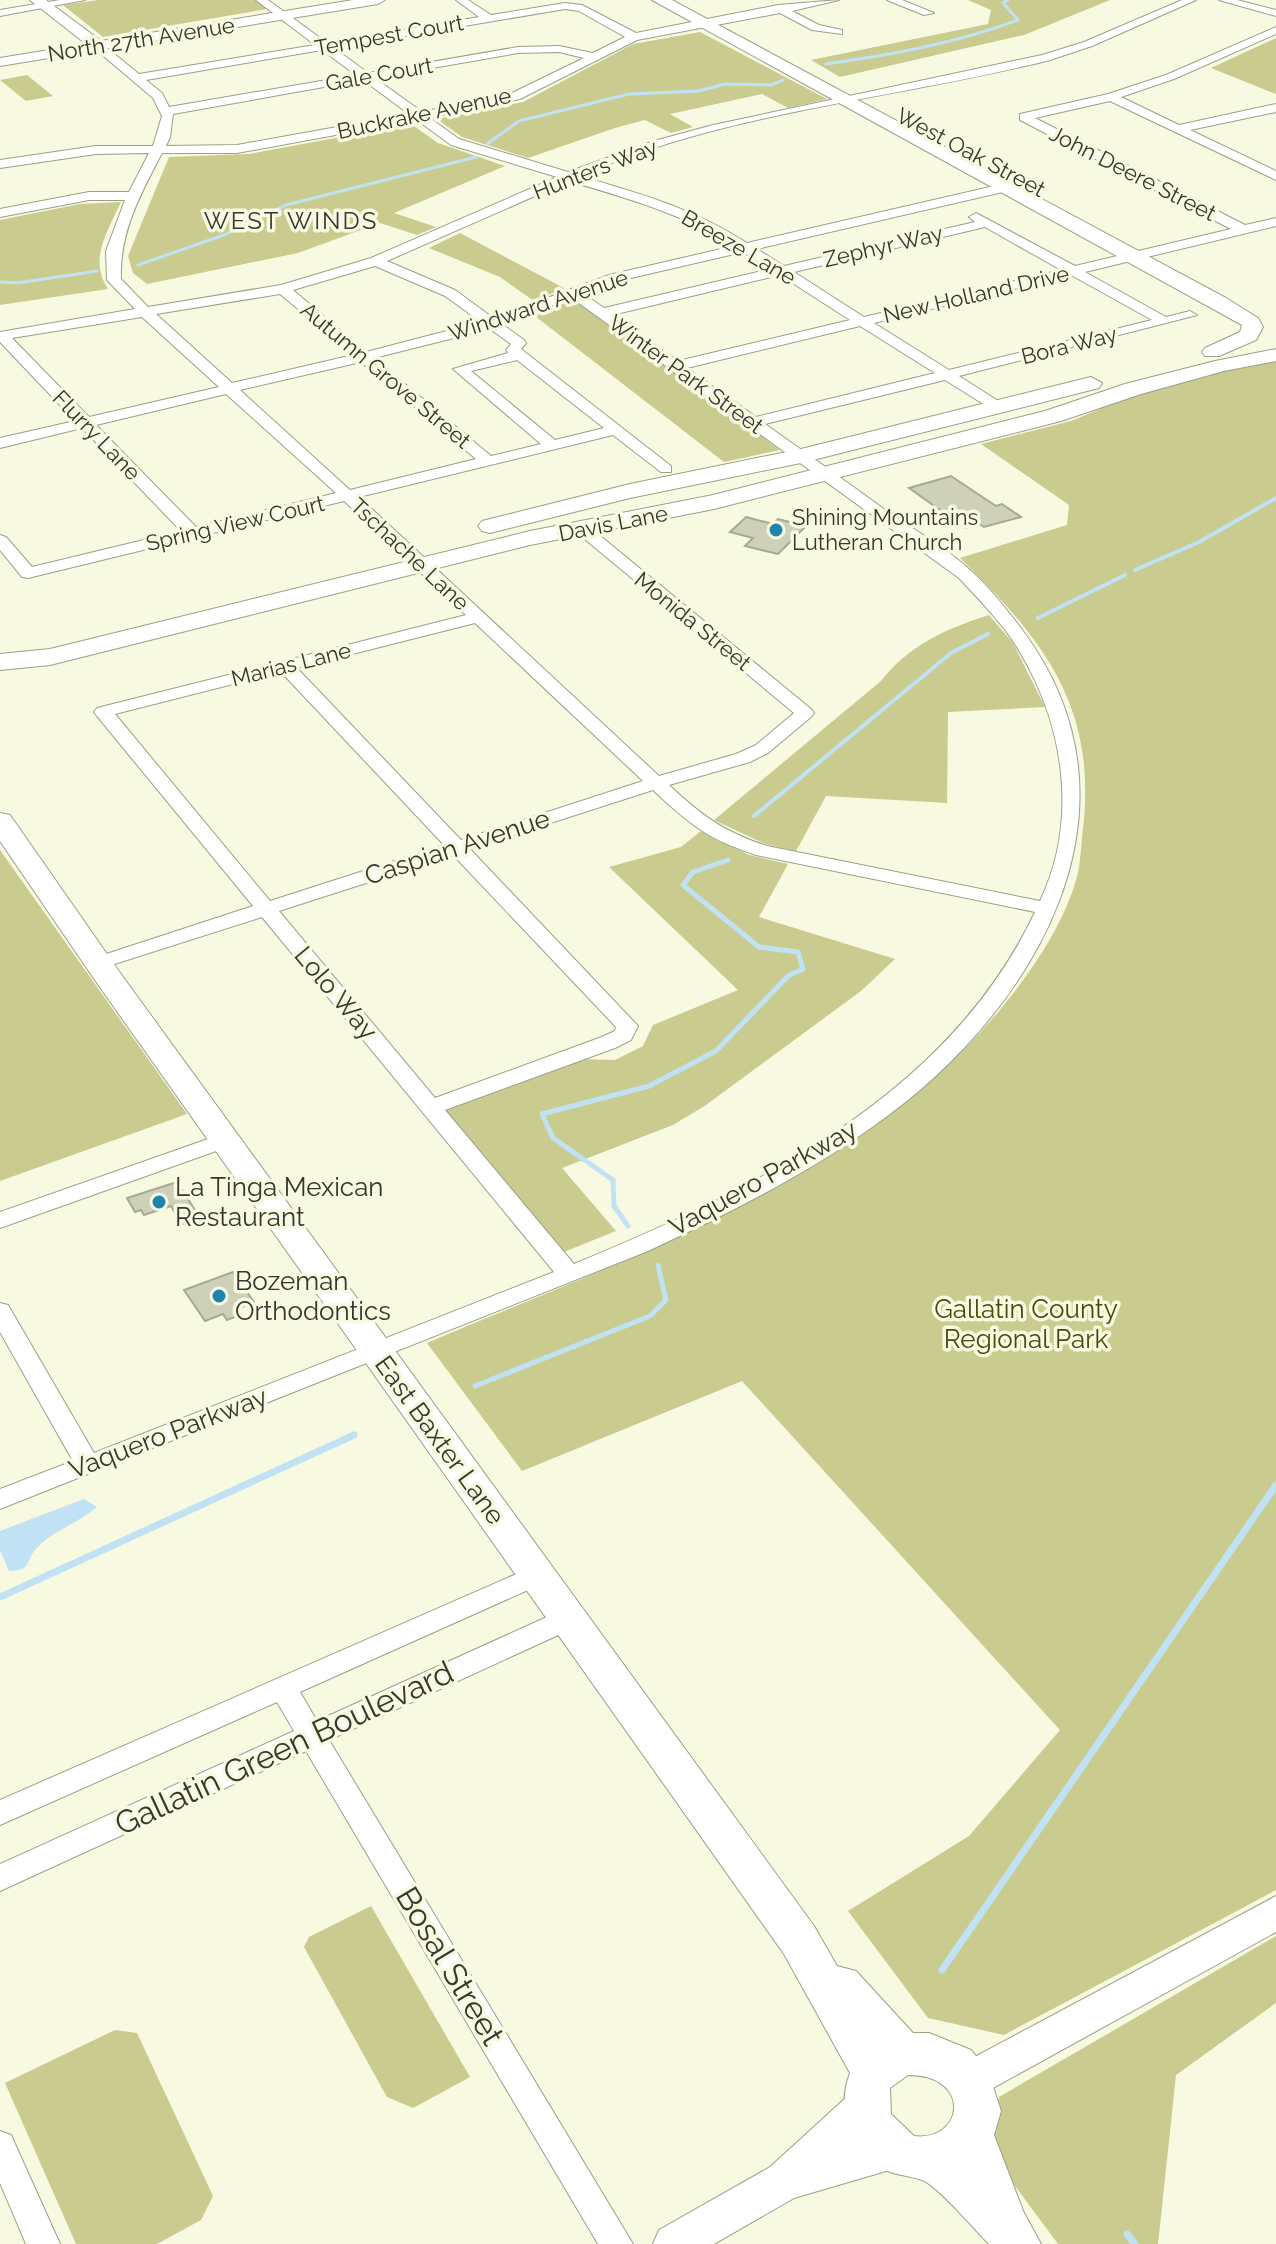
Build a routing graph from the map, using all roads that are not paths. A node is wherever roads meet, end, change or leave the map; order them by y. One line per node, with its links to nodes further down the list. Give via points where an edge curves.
1 (80, 0): 13 (street)
2 (261, 0): 16 (street, Breeze Lane)
3 (343, 0): 16 (street, North 27th Avenue)
4 (378, 0): 16 (street, North 27th Avenue)
5 (461, 0): 19 (street)
6 (660, 0): 21 (main road, West Oak Street)
7 (686, 0): 20 (main road, West Oak Street)
8 (763, 0): 14 (street)
9 (834, 0): 14 (street, Buckrake Avenue)
10 (892, 0): 17 (street)
11 (1191, 0): 31 (street, Hunters Way, via 1055,56)
12 (1224, 0): 18 (street)
13 (41, 3): 15 (street); 25 (street)
14 (783, 10): 20 (street, Buckrake Avenue); 23 (street, via 816,28)
15 (0, 13)
16 (280, 13): 25 (street, North 27th Avenue); 26 (street, Breeze Lane)
17 (928, 13)
18 (1276, 13)
19 (488, 18): 24 (street, Tempest Court, via 575,6); 26 (street, Tempest Court)
20 (726, 21): 21 (street, Buckrake Avenue); 31 (main road, West Oak Street)
21 (705, 24): 24 (street, Buckrake Avenue); 33 (main road, West Oak Street)
22 (1276, 30): 32 (street)
23 (838, 32)
24 (634, 37): 27 (street, Buckrake Avenue)
25 (94, 44): 28 (street, North 27th Avenue); 30 (street)
26 (325, 47): 29 (street, Breeze Lane); 30 (street, Tempest Court)
27 (592, 56): 29 (street, Gale Court, via 559,49 518,50); 36 (street, Buckrake Avenue, via 516,96)
28 (0, 59)
29 (366, 76): 35 (street, Gale Court); 36 (street, Breeze Lane)
30 (137, 78): 35 (street)
31 (866, 96): 33 (street, Hunters Way); 44 (main road, West Oak Street)
32 (1111, 97): 37 (street); 51 (street, John Deere Street, via 1024,117)
33 (846, 100): 42 (street, Hunters Way, via 642,148); 45 (main road, West Oak Street)
34 (1276, 108): 37 (street)
35 (167, 111): 38 (street, Tschache Lane)
36 (418, 116): 38 (street, Buckrake Avenue, via 237,149); 42 (street, Breeze Lane, via 455,142)
37 (1178, 129): 41 (street)
38 (158, 150): 40 (street, Buckrake Avenue, via 96,150); 46 (street, Tschache Lane)
39 (1276, 163): 41 (street)
40 (0, 164)
41 (1258, 167): 43 (street)
42 (569, 176): 52 (street, Breeze Lane, via 669,207); 55 (street, Hunters Way)
43 (1276, 176)
44 (1029, 182): 45 (street, Windward Avenue); 53 (main road, West Oak Street)
45 (1008, 187): 47 (street, Windward Avenue); 54 (main road, West Oak Street)
46 (133, 196): 48 (street, via 89,196); 61 (street, Tschache Lane, via 113,251 114,280)
47 (947, 201): 50 (street); 52 (street, Windward Avenue)
48 (0, 213)
49 (1276, 222): 51 (street, New Holland Drive)
50 (987, 223): 56 (street, Zephyr Way); 57 (street)
51 (1242, 229): 53 (street, New Holland Drive)
52 (744, 247): 56 (street, Breeze Lane); 59 (street, Windward Avenue)
53 (1155, 251): 54 (street, New Holland Drive); 67 (main road, West Oak Street)
54 (1134, 256): 57 (street, New Holland Drive); 60 (main road, West Oak Street)
55 (376, 261): 58 (street, Hunters Way); 66 (street, via 450,293)
56 (780, 270): 62 (street, Zephyr Way); 64 (street, Breeze Lane)
57 (1073, 271): 64 (street, New Holland Drive); 65 (street)
58 (283, 289): 61 (street, Hunters Way); 71 (street, Autumn Grove Street)
59 (572, 292): 62 (street, Winter Park Street); 66 (street, Windward Avenue)
60 (1219, 302): 67 (main road); 72 (main road, via 1251,322 1252,332)
61 (146, 313): 68 (street, Hunters Way); 75 (street, Tschache Lane)
62 (601, 313): 73 (street, Winter Park Street)
63 (1190, 315): 65 (street, Bora Way)
64 (861, 321): 73 (street, New Holland Drive); 74 (street, Breeze Lane)
65 (1164, 321): 74 (street, Bora Way)
66 (492, 323): 69 (street, via 519,343 513,350); 71 (street, Windward Avenue)
67 (1269, 326): 72 (main road, via 1249,352)
68 (1, 336): 78 (street, Flurry Lane)
69 (519, 355): 79 (street); 81 (street, via 460,369)
70 (1276, 355): 72 (main road)
71 (363, 356): 75 (street, Windward Avenue); 83 (street, Autumn Grove Street)
72 (1212, 360): 76 (main road, Davis Lane); 85 (main road, Davis Lane, via 1053,416)
73 (676, 366): 77 (street, Winter Park Street)
74 (948, 375): 76 (street, Breeze Lane); 77 (street, Bora Way)
75 (229, 389): 78 (street, Windward Avenue); 86 (street, Tschache Lane)
76 (998, 407): 82 (main road, Davis Lane)
77 (754, 422): 82 (street, Winter Park Street)
78 (86, 423): 80 (street, Windward Avenue); 88 (street, Flurry Lane)
79 (616, 430): 81 (street, Spring View Court); 84 (street)
80 (0, 443)
81 (553, 446): 83 (street, Spring View Court)
82 (801, 456): 85 (street, Vaquero Parkway); 90 (main road, Davis Lane, via 630,491)
83 (489, 462): 86 (street, Spring View Court)
84 (666, 469)
85 (826, 474): 87 (main road, Davis Lane); 100 (street, Vaquero Parkway, via 965,574 1017,634 1049,693 1071,769 1072,825 1063,872)
86 (348, 496): 88 (street, Spring View Court); 90 (street, Tschache Lane)
87 (581, 528): 90 (main road, Davis Lane); 95 (street, Monida Street)
88 (192, 533): 89 (street, Spring View Court, via 28,573)
89 (0, 540)
90 (413, 556): 91 (street, Tschache Lane); 92 (main road, Davis Lane, via 50,657)
91 (479, 617): 93 (street, Marias Lane); 96 (street, Tschache Lane)
92 (0, 660)
93 (284, 665): 94 (street, Marias Lane); 98 (street)
94 (103, 712): 99 (street, Lolo Way)
95 (805, 713): 96 (street, Caspian Avenue, via 743,758)
96 (659, 782): 98 (street, Caspian Avenue); 100 (street, Tschache Lane, via 698,822 763,851)
97 (0, 821): 101 (main road, East Baxter Lane)
98 (457, 848): 99 (street, Caspian Avenue); 102 (street, via 627,1026 624,1035 607,1043)
99 (266, 909): 101 (street, Caspian Avenue); 102 (street, Lolo Way)
100 (1048, 909): 105 (street, Vaquero Parkway, via 991,1004 954,1047 861,1124 730,1202)
101 (98, 963): 103 (main road, East Baxter Lane)
102 (431, 1107): 105 (street, Lolo Way)
103 (225, 1140): 104 (street); 107 (main road, East Baxter Lane)
104 (0, 1220)
105 (569, 1274): 107 (street, Vaquero Parkway)
106 (0, 1311): 108 (street)
107 (376, 1351): 108 (street, Vaquero Parkway); 110 (main road, East Baxter Lane)
108 (88, 1465): 109 (street, Vaquero Parkway)
109 (0, 1499)
110 (537, 1575): 111 (main road, East Baxter Lane); 112 (street, Gallatin Green Boulevard)
111 (568, 1619): 113 (street, Gallatin Green Boulevard); 117 (main road, East Baxter Lane, via 799,1940)
112 (283, 1688): 113 (street, Bosal Street); 114 (street, Gallatin Green Boulevard)
113 (312, 1736): 115 (street, Gallatin Green Boulevard); 125 (street, Bosal Street)
114 (0, 1813)
115 (0, 1878)
116 (1276, 1913): 118 (street)
117 (880, 2078): 118 (main road, via 929,2054 955,2065); 120 (main road, East Baxter Lane, via 875,2132); 121 (street)
118 (968, 2081): 120 (main road, via 978,2111)
119 (0, 2146): 122 (street)
120 (933, 2148): 121 (street); 123 (main road, East Baxter Lane)
121 (785, 2181): 126 (street)
122 (8, 2186): 124 (street)
123 (1012, 2236)
124 (43, 2244)
125 (616, 2244)
126 (674, 2244)

